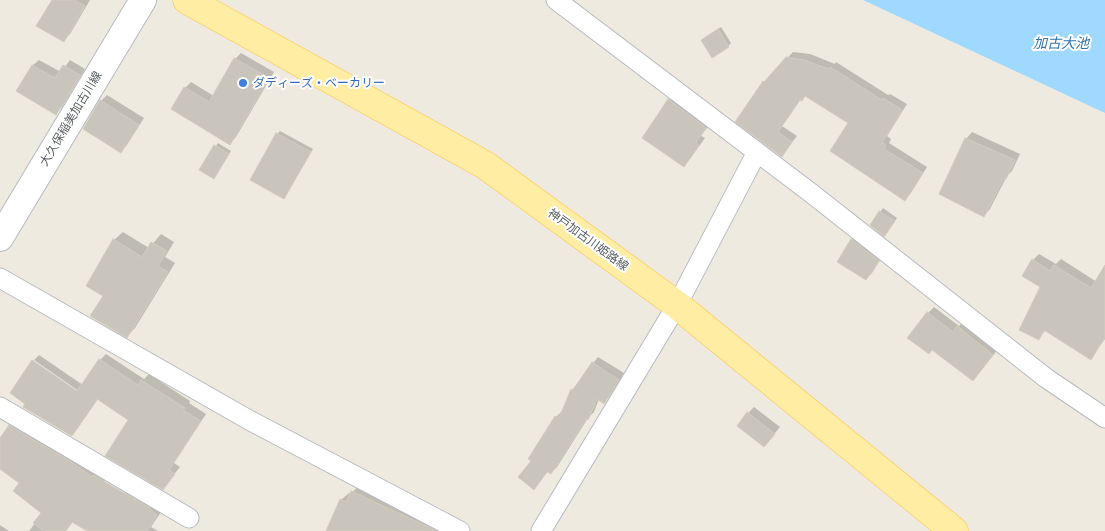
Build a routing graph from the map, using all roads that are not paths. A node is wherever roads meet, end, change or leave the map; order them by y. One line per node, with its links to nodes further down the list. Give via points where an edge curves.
1 (143, 0): 5 (main road, 大久保稲美加古川線)
2 (187, 0): 7 (main road, 神戸加古川姫路線, via 485,165)
3 (556, 0): 4 (street)
4 (758, 152): 7 (street); 9 (street, via 1046,378)
5 (0, 238)
6 (0, 278): 11 (street, via 249,420)
7 (677, 305): 12 (street); 13 (main road, 神戸加古川姫路線)
8 (0, 407): 10 (street)
9 (1105, 418)
10 (189, 518)
11 (460, 531)
12 (541, 531)
13 (954, 531)

